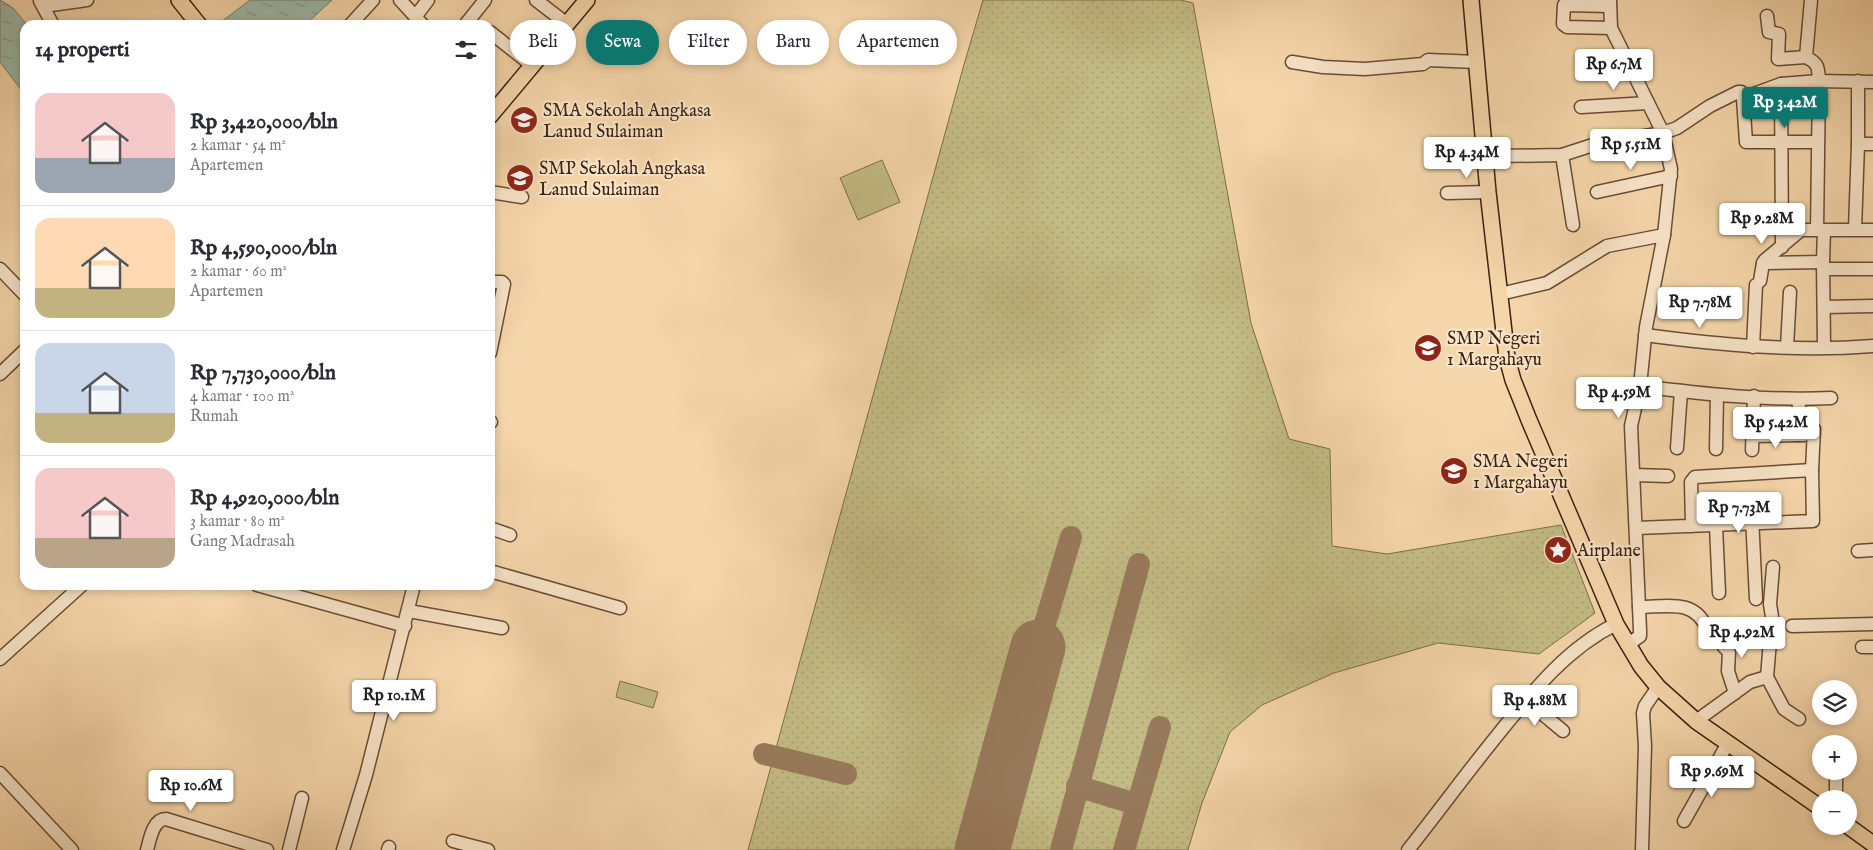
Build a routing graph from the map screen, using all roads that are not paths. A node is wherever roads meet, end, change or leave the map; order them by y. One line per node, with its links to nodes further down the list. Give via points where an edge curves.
1 (87, 0): 11 (street)
2 (373, 0): 16 (street)
3 (400, 0): 17 (street)
4 (428, 0): 18 (street)
5 (484, 0): 19 (street)
6 (536, 0): 20 (street)
7 (587, 0): 21 (main road)
8 (1471, 0): 26 (main road)
9 (1810, 0): 24 (street)
10 (183, 1): 15 (main road)
11 (41, 3): 14 (street)
12 (1610, 3): 22 (street); 22 (street, via 1564,5 1563,24 1567,27)
13 (1767, 16): 24 (street, via 1769,32 1779,34 1778,59)
14 (50, 20)
15 (194, 20)
16 (355, 20)
17 (419, 20)
18 (420, 20)
19 (474, 20)
20 (562, 20)
21 (570, 20)
22 (1612, 28): 33 (street)
23 (495, 36): 27 (street)
24 (1806, 57): 28 (street, via 1816,62)
25 (1292, 62): 26 (street, via 1365,69 1423,64 1428,60)
26 (1477, 62): 42 (main road)
27 (533, 66): 35 (main road)
28 (1819, 81): 29 (street); 31 (street); 38 (street)
29 (1858, 81): 30 (street); 39 (street)
30 (1873, 82)
31 (1781, 84): 32 (street); 37 (street)
32 (1742, 95): 36 (street, via 1738,92); 37 (street, via 1746,142)
33 (1648, 103): 34 (street); 36 (street)
34 (1581, 107)
35 (495, 110)
36 (1663, 133): 41 (street, via 1596,144); 44 (street)
37 (1780, 142): 38 (street); 51 (street)
38 (1817, 142): 54 (street)
39 (1858, 144): 40 (street); 52 (street)
40 (1873, 144)
41 (1562, 155): 42 (street); 50 (street)
42 (1486, 156): 43 (street); 45 (main road)
43 (1446, 157)
44 (1671, 176): 46 (street); 56 (street)
45 (1488, 192): 48 (street); 67 (main road)
46 (1597, 192)
47 (495, 193): 49 (street)
48 (1447, 193)
49 (522, 197)
50 (1572, 224)
51 (1782, 229): 53 (street); 57 (street)
52 (1855, 229): 54 (street); 55 (street)
53 (1802, 230): 54 (street); 57 (street)
54 (1821, 230): 59 (street)
55 (1873, 230)
56 (1664, 235): 67 (street, via 1607,246 1547,283); 71 (street)
57 (1782, 247): 58 (street)
58 (1763, 263): 59 (street); 73 (street, via 1758,283)
59 (1823, 266): 61 (street); 69 (street)
60 (0, 269): 62 (street)
61 (1873, 269)
62 (10, 279): 64 (street); 65 (street)
63 (495, 282): 70 (street, via 504,284)
64 (0, 288)
65 (20, 290)
66 (1790, 292): 74 (street)
67 (1500, 294): 110 (main road, via 1506,351 1513,380)
68 (1873, 306): 69 (street)
69 (1824, 307): 75 (street)
70 (495, 328)
71 (1645, 335): 73 (street); 78 (street)
72 (1873, 346): 75 (street)
73 (1753, 347): 74 (street)
74 (1787, 347): 75 (street)
75 (1824, 347)
76 (20, 355): 77 (street)
77 (0, 374)
78 (1640, 386): 79 (street); 90 (street, via 1631,426)
79 (1681, 391): 80 (street); 86 (street)
80 (1716, 395): 81 (street); 87 (street)
81 (1754, 396): 83 (street); 85 (street)
82 (1831, 398): 83 (street)
83 (1799, 400): 84 (street)
84 (1805, 433): 85 (street); 89 (street)
85 (1754, 436): 88 (street)
86 (1677, 448)
87 (1716, 449)
88 (1752, 450)
89 (1812, 470): 92 (street, via 1813,518); 93 (street, via 1696,477 1691,482)
90 (1634, 475): 91 (street); 94 (street)
91 (1668, 476)
92 (1752, 520): 93 (street); 95 (street); 106 (street)
93 (1692, 523): 94 (street); 95 (street)
94 (1637, 525): 107 (street)
95 (1716, 526): 105 (street)
96 (495, 530): 97 (street)
97 (510, 535)
98 (1873, 550): 99 (street)
99 (1858, 551)
100 (1773, 568): 119 (street)
101 (495, 572): 108 (street)
102 (76, 590): 118 (street)
103 (412, 590): 109 (street)
104 (303, 591): 112 (street)
105 (1719, 593)
106 (1756, 599)
107 (1639, 607): 115 (street, via 1687,608 1699,614); 116 (street, via 1640,636)
108 (620, 608)
109 (409, 610): 112 (street); 114 (street)
110 (1616, 624): 116 (main road); 122 (street, via 1577,647)
111 (1873, 624): 113 (street)
112 (405, 626): 138 (street)
113 (1792, 626)
114 (502, 628)
115 (1707, 629)
116 (1627, 645): 120 (main road)
117 (1724, 647): 121 (street, via 1729,652 1728,671)
118 (0, 659)
119 (1767, 677): 121 (street, via 1753,680); 123 (street, via 1784,709)
120 (1658, 687): 124 (main road); 141 (street, via 1643,713)
121 (1735, 693): 124 (street)
122 (1526, 700): 125 (street); 140 (street)
123 (1799, 719)
124 (1696, 720): 126 (main road)
125 (1563, 731)
126 (1728, 742): 129 (main road); 130 (street)
127 (0, 773): 134 (street)
128 (302, 798): 137 (street)
129 (1812, 802)
130 (1684, 821)
131 (1857, 832): 133 (main road)
132 (453, 842): 139 (street)
133 (1873, 844)
134 (72, 850)
135 (147, 850): 136 (street, via 157,822 166,819)
136 (267, 850)
137 (289, 850)
138 (343, 850)
139 (488, 850)
140 (1408, 850)
141 (1642, 850)

